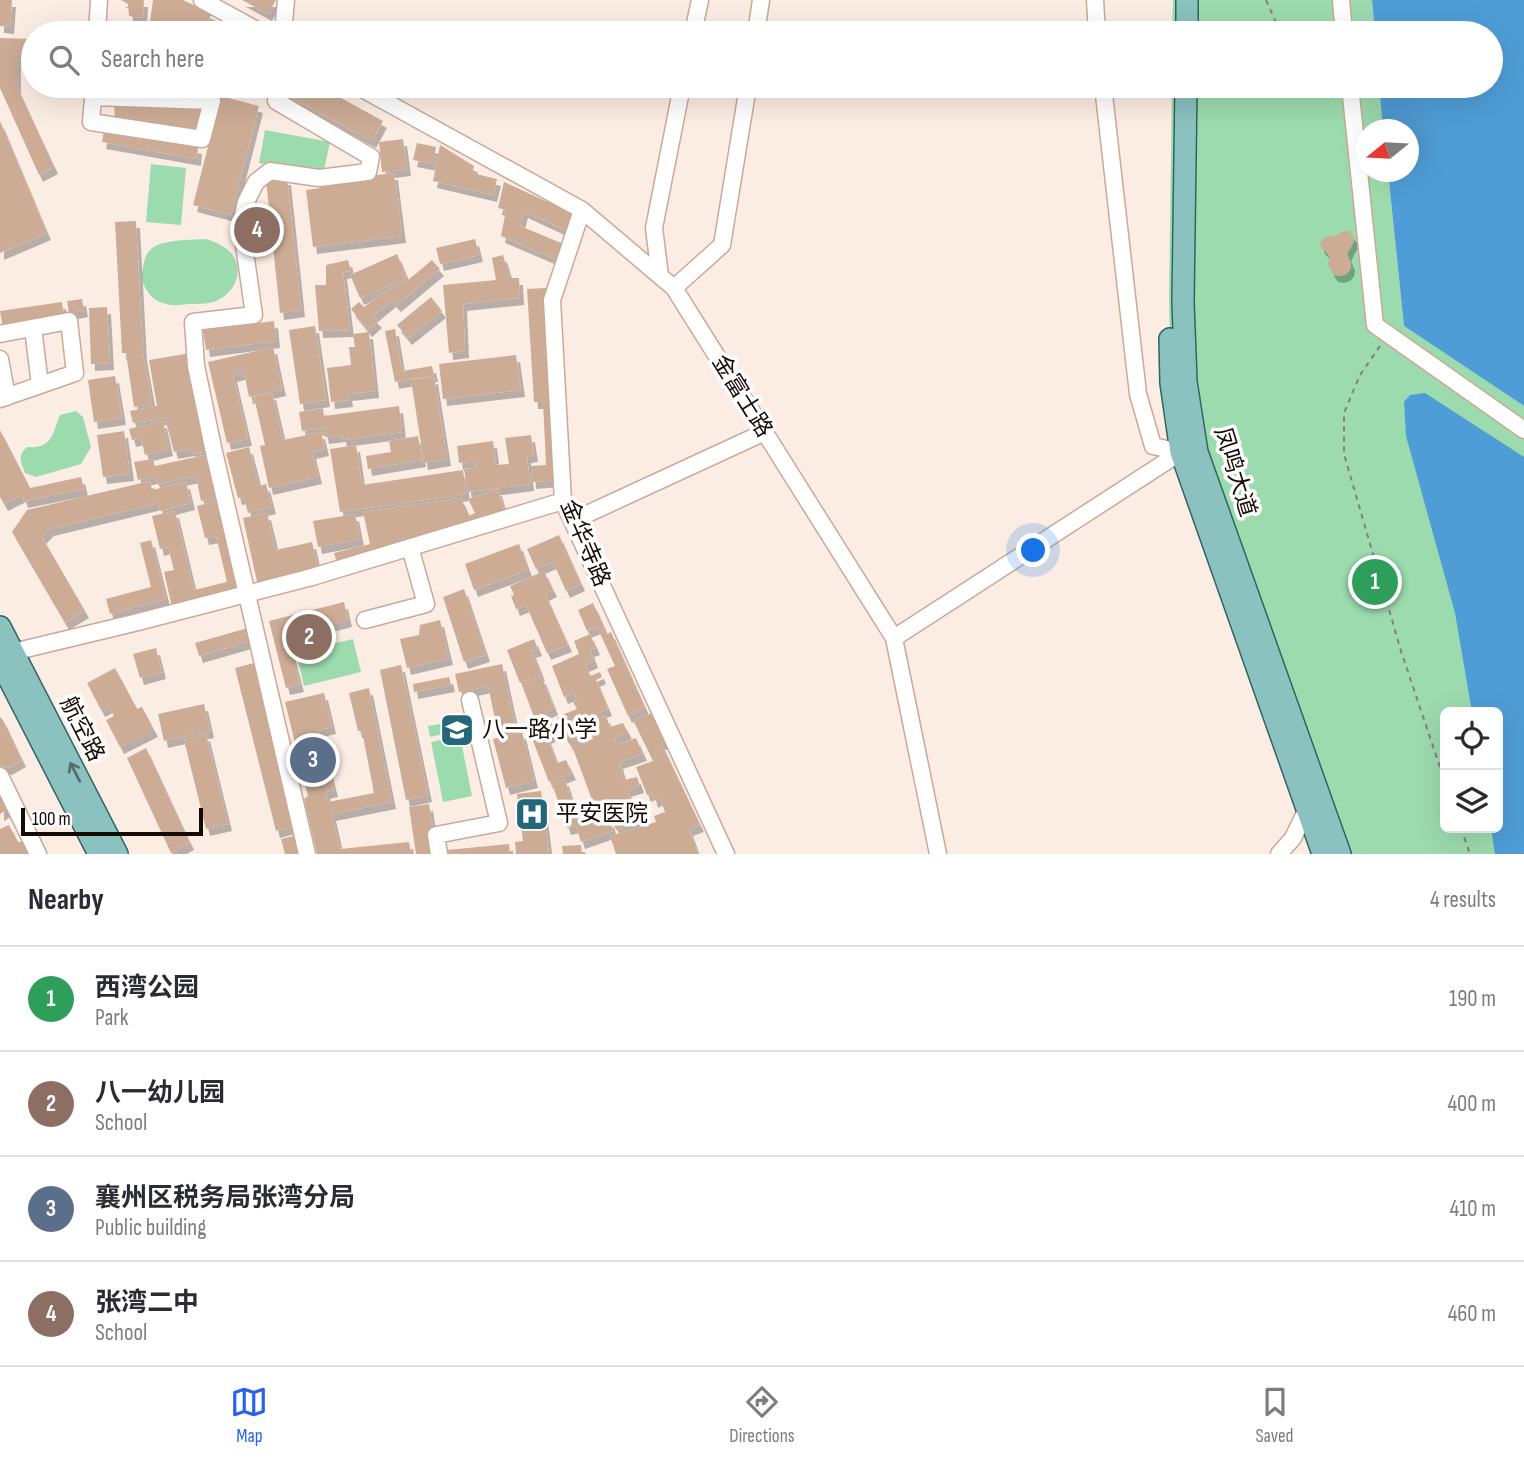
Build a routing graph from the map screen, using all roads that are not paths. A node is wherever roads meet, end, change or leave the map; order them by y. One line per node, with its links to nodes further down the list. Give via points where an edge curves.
1 (99, 0): 10 (street)
2 (202, 0): 11 (street)
3 (286, 0): 12 (street)
4 (700, 0): 13 (street)
5 (761, 0): 14 (street)
6 (1095, 0): 15 (street)
7 (1173, 0): 16 (main road)
8 (1187, 0): 17 (main road)
9 (1341, 0): 18 (street)
10 (98, 21)
11 (240, 21)
12 (284, 21)
13 (696, 21)
14 (758, 21)
15 (1096, 21)
16 (1172, 21)
17 (1186, 21)
18 (1343, 21)
19 (93, 98): 20 (street, via 92,122 202,139 212,101)
20 (176, 98)
21 (277, 98): 43 (street, via 371,157 368,172 319,178 270,171 256,182 241,224 254,315 193,322 196,366)
22 (379, 98): 29 (street, 金富士路)
23 (680, 98): 30 (street, via 654,228)
24 (746, 98): 31 (street, via 722,245)
25 (1104, 98): 39 (street, via 1138,394 1153,446)
26 (1172, 98): 39 (main road, 凤鸣大道, via 1171,383)
27 (1186, 98): 60 (main road, 凤鸣大道, via 1183,302 1186,382 1197,452)
28 (1351, 98): 37 (street, via 1375,326)
29 (583, 210): 30 (street, 金富士路); 40 (street, 金华寺路, via 552,300)
30 (660, 276): 31 (street, 金富士路)
31 (674, 288): 38 (street, 金富士路)
32 (33, 328): 33 (street); 35 (street); 35 (street, via 69,321 75,373)
33 (0, 334)
34 (0, 359): 36 (street)
35 (40, 385): 36 (street)
36 (4, 398)
37 (1524, 430)
38 (765, 432): 41 (street); 46 (street, 金富士路)
39 (1181, 452): 46 (street); 50 (main road, 凤鸣大道)
40 (564, 501): 41 (street, 金华寺路); 42 (street)
41 (572, 521): 56 (street, 金华寺路)
42 (410, 547): 43 (street); 44 (street, via 426,604)
43 (248, 594): 47 (street); 54 (street)
44 (365, 620)
45 (0, 627): 47 (main road, 航空路)
46 (894, 638): 57 (street, 金富士路)
47 (6, 657): 52 (main road, 航空路); 53 (main road, 航空路, one-way to 47)
48 (470, 700): 55 (street, via 499,823 436,835)
49 (0, 776): 51 (street)
50 (1307, 809): 58 (street); 59 (main road, 凤鸣大道)
51 (38, 854)
52 (99, 854)
53 (117, 854)
54 (307, 854)
55 (439, 854)
56 (726, 854)
57 (938, 854)
58 (1279, 854)
59 (1323, 854)
60 (1340, 854)

